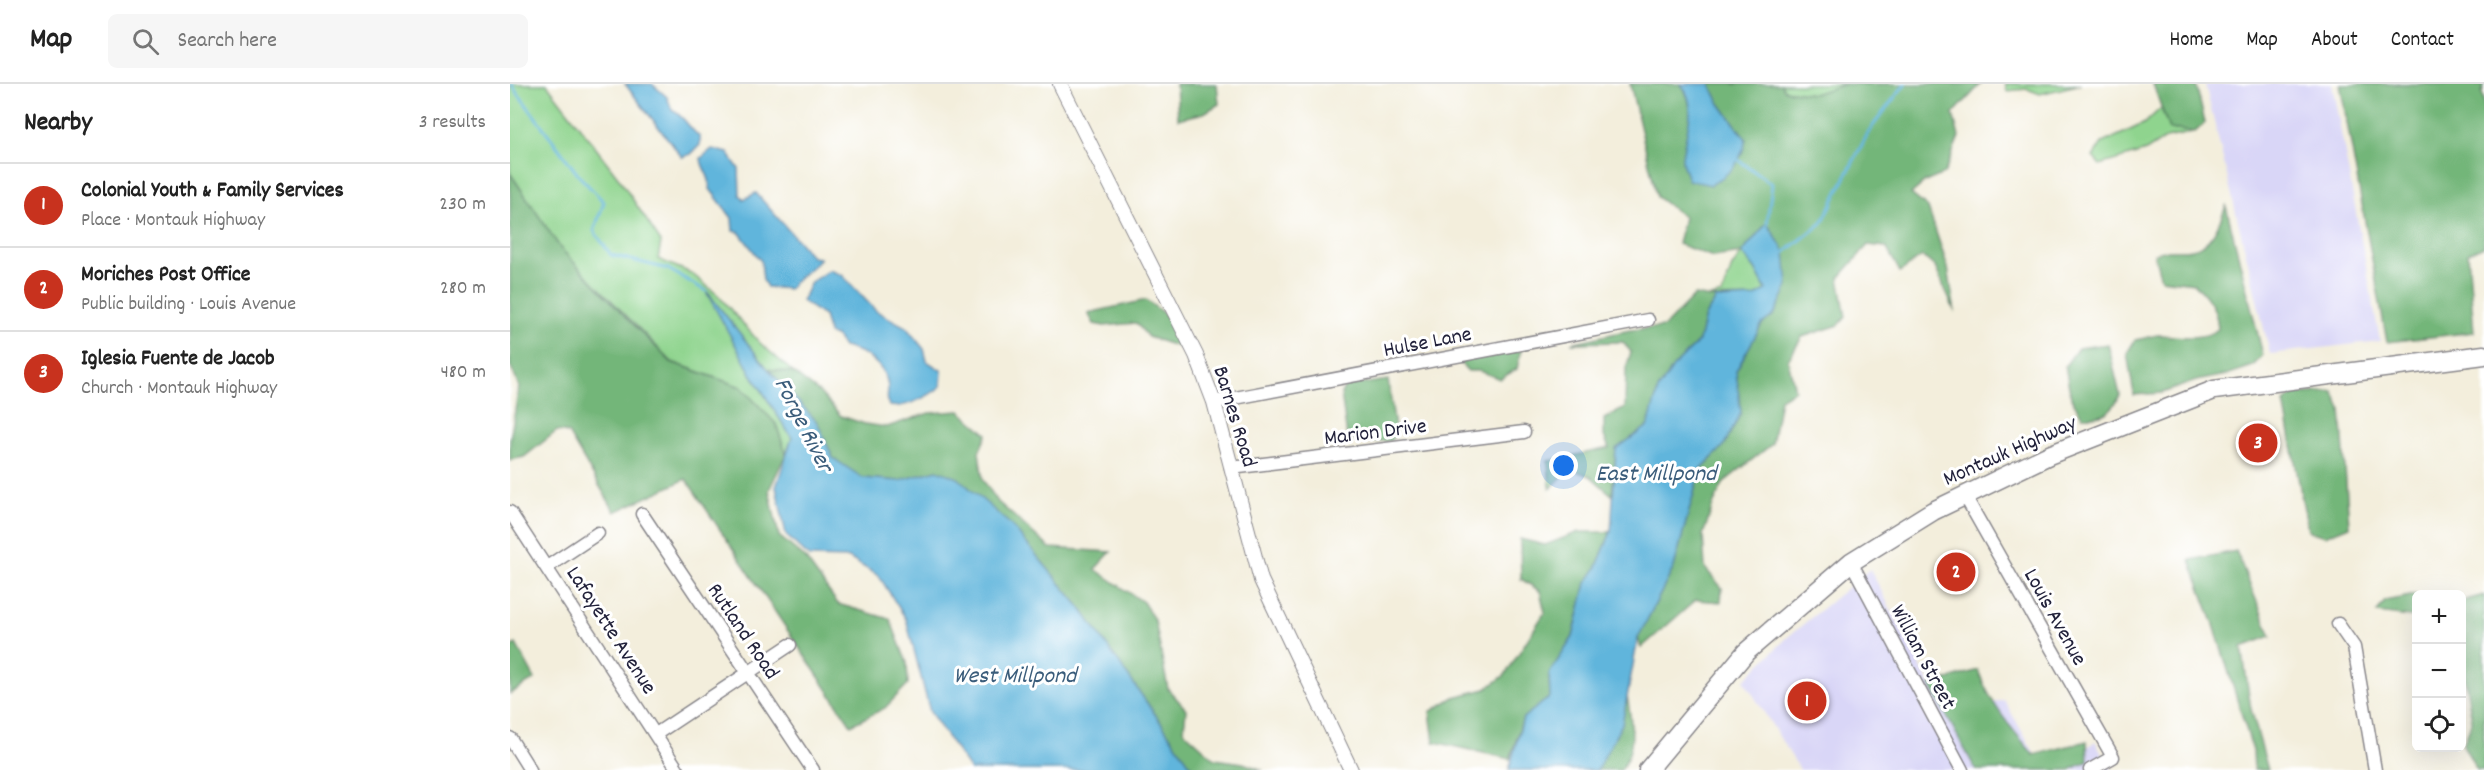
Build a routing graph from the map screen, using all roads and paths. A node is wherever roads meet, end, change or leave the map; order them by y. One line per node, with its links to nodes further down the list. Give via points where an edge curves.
1 (1060, 84): 4 (street, Barnes Road, via 1196,355)
2 (1647, 320): 4 (street, Hulse Lane)
3 (2484, 355): 7 (main road, Montauk Highway, via 2214,390 2049,455)
4 (1214, 402): 6 (street, Barnes Road)
5 (1524, 432): 6 (street, Marion Drive)
6 (1231, 468): 21 (street, Barnes Road, via 1261,580)
7 (1965, 496): 11 (main road, Montauk Highway, via 1932,511); 24 (street, Louis Avenue, via 2113,757)
8 (510, 512): 12 (street, Lafayette Avenue)
9 (642, 514): 15 (street, Rutland Road)
10 (598, 533): 12 (street)
11 (1851, 562): 22 (main road, Montauk Highway, via 1746,652); 23 (street, William Street)
12 (547, 567): 16 (street, Lafayette Avenue)
13 (2338, 624): 25 (street, via 2354,647)
14 (790, 645): 15 (street)
15 (747, 672): 16 (street); 20 (street, Rutland Road)
16 (656, 734): 19 (street, Lafayette Avenue)
17 (510, 738): 18 (street)
18 (530, 770)
19 (678, 770)
20 (813, 770)
21 (1351, 770)
22 (1648, 770)
23 (1962, 770)
24 (2090, 770)
25 (2375, 770)

